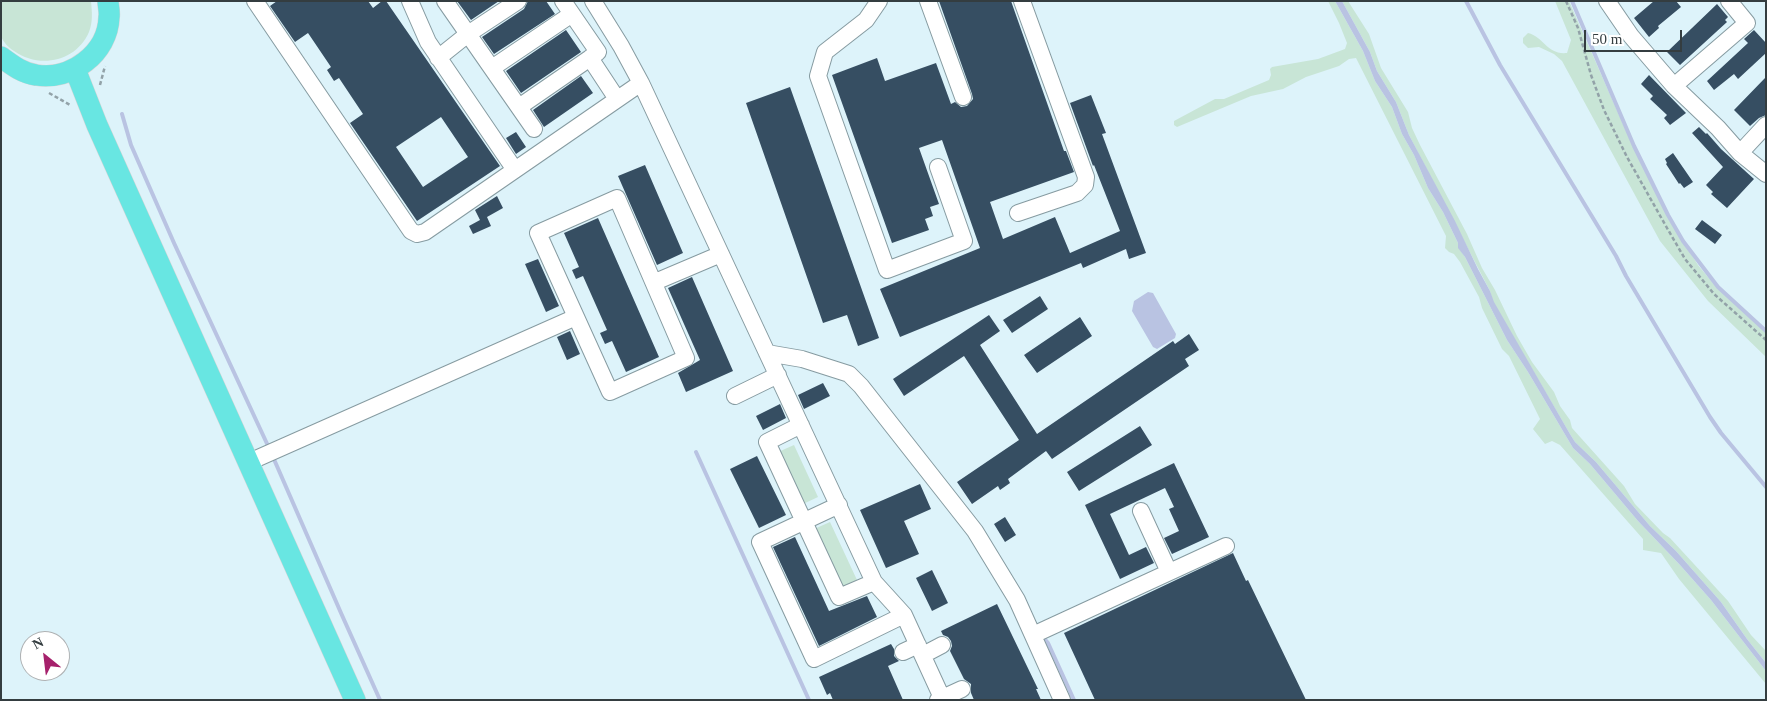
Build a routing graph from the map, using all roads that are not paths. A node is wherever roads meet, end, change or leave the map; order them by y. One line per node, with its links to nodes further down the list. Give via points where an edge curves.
1 (108, 1): 18 (main road, via 109,18 104,38 92,56)
2 (410, 1): 15 (street)
3 (445, 1): 13 (street)
4 (518, 1): 13 (street)
5 (593, 1): 19 (street)
6 (879, 1): 27 (street, via 866,20 825,52 818,76 887,270 964,241)
7 (928, 1): 21 (street)
8 (1022, 1): 30 (street, via 1086,177 1085,185 1077,193)
9 (1607, 1): 20 (street, via 1631,36)
10 (1728, 1): 20 (street, via 1747,23)
11 (260, 3): 28 (street, via 411,231 417,234 425,232)
12 (567, 8): 16 (street, via 598,52); 17 (street)
13 (468, 34): 15 (street); 17 (street)
14 (1, 57): 18 (main road, via 16,69 35,75 56,76)
15 (438, 58): 28 (street)
16 (590, 58): 22 (street); 23 (street)
17 (492, 68): 23 (street)
18 (75, 69): 38 (main road, via 97,125)
19 (641, 84): 22 (street); 31 (street)
20 (1674, 86): 26 (street)
21 (963, 97)
22 (617, 100): 28 (street)
23 (519, 107): 25 (street)
24 (1766, 125): 26 (street)
25 (534, 129)
26 (1740, 153): 29 (street)
27 (938, 167)
28 (515, 170)
29 (1766, 174)
30 (1018, 213)
31 (721, 254): 32 (street); 34 (street)
32 (655, 282): 33 (street, via 686,358 610,392); 33 (street, via 617,198 538,233)
33 (576, 317): 38 (street)
34 (767, 353): 35 (street); 46 (street, via 802,359 849,374 861,386 975,531 1008,584)
35 (778, 375): 36 (street); 37 (street)
36 (735, 396)
37 (801, 425): 39 (street); 41 (street, via 767,442)
38 (249, 462): 52 (main road)
39 (839, 505): 41 (street); 44 (street)
40 (1141, 511): 43 (street)
41 (804, 521): 44 (street, via 839,597); 45 (street, via 760,542 814,658)
42 (1226, 546): 43 (street)
43 (1170, 572): 46 (street)
44 (874, 582): 45 (street)
45 (904, 615): 48 (street)
46 (1033, 635): 53 (street)
47 (942, 646): 48 (street)
48 (921, 650): 49 (street); 51 (street)
49 (903, 652)
50 (962, 689): 51 (street)
51 (941, 699)
52 (355, 700)
53 (1062, 700)

